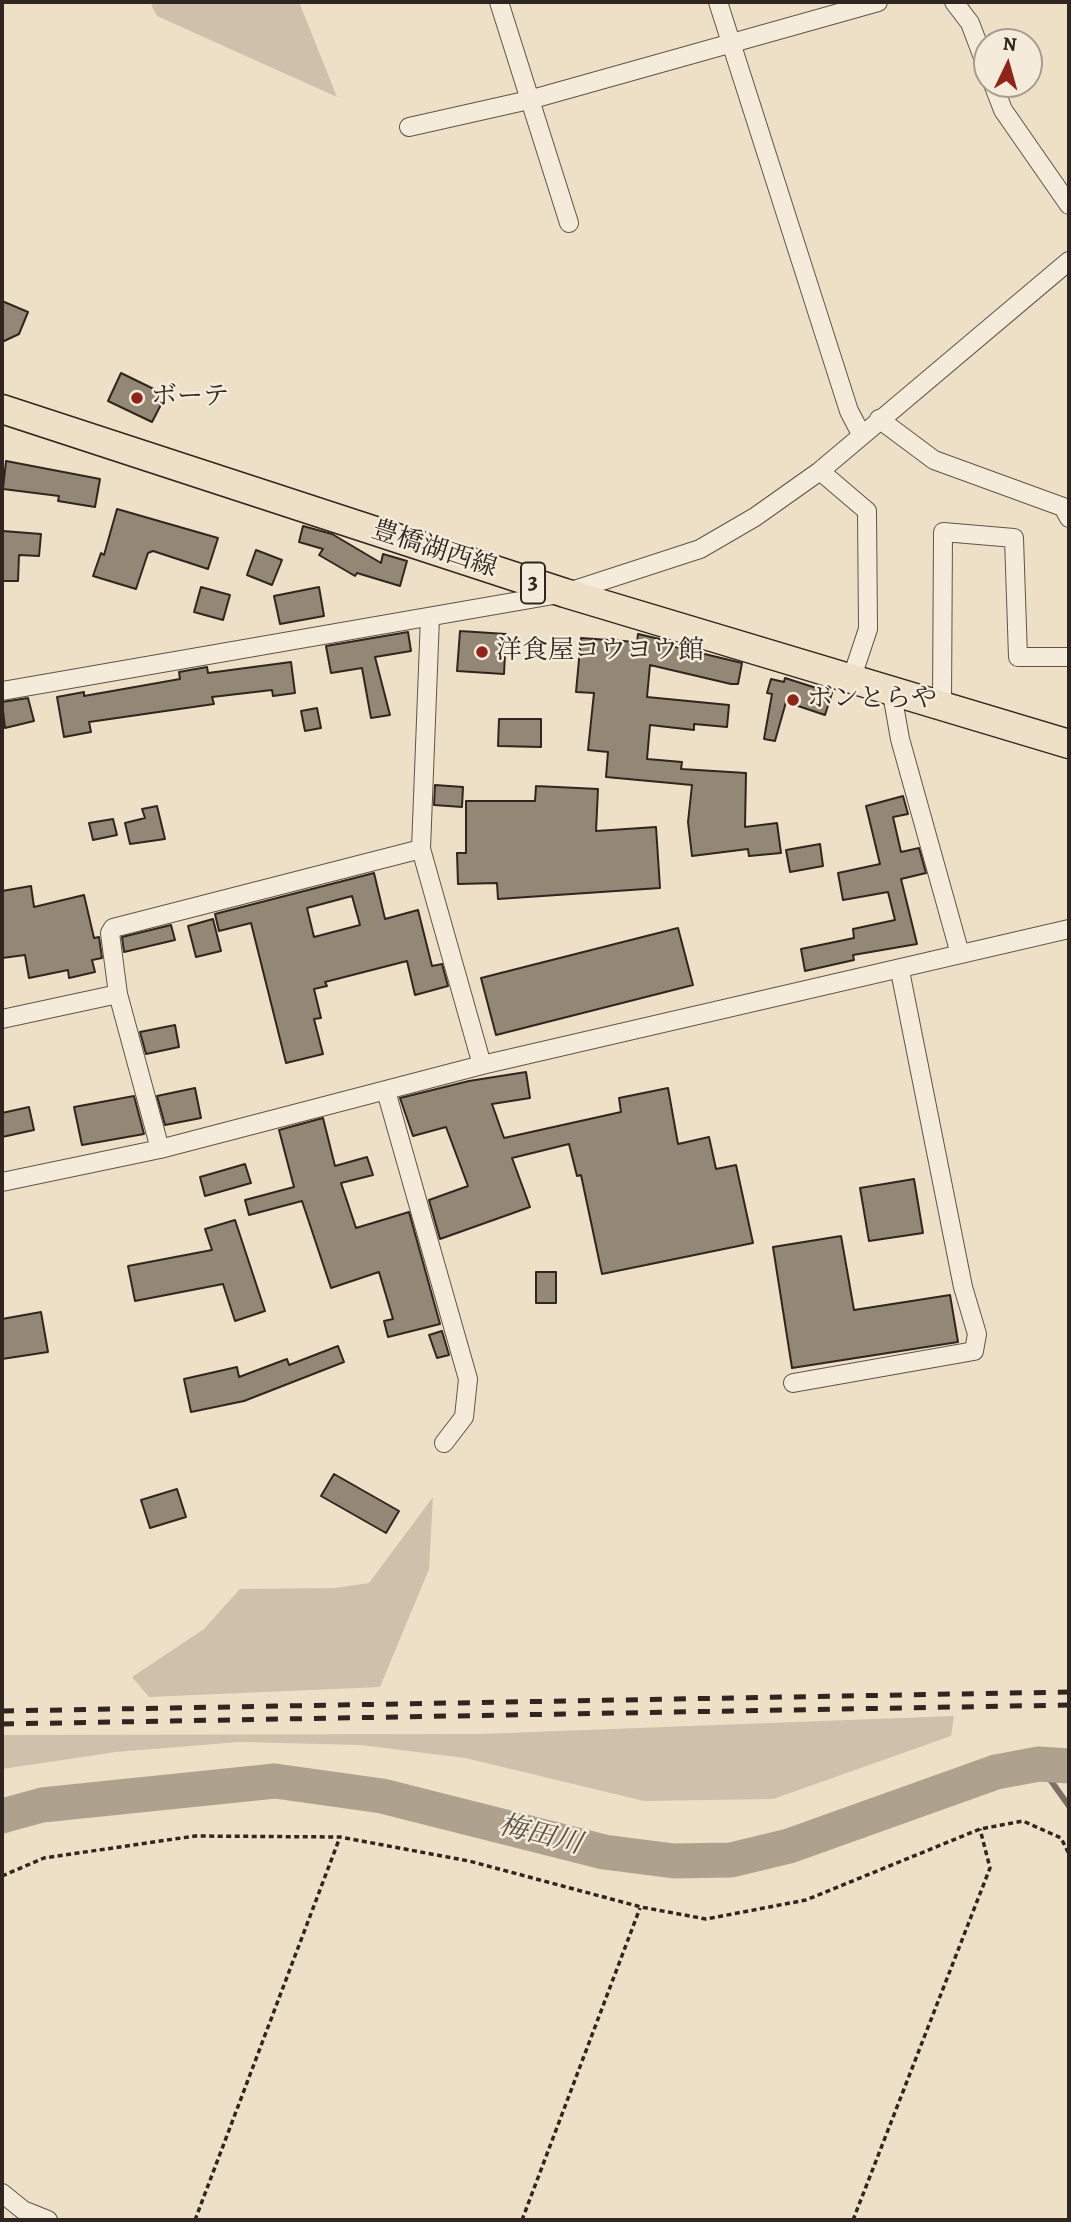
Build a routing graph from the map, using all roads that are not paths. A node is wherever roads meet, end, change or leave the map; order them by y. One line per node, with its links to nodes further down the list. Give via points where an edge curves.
1 (499, 2): 8 (street)
2 (718, 2): 6 (street)
3 (878, 2): 6 (street)
4 (954, 2): 5 (street)
5 (973, 31)
6 (730, 44): 8 (street); 15 (street, via 849,411)
7 (998, 98): 10 (street)
8 (529, 100): 9 (street); 11 (street)
9 (409, 127)
10 (1069, 205)
11 (569, 223)
12 (1069, 261): 14 (street)
13 (2, 409): 18 (main road, 豊橋湖西線 / 3)
14 (879, 419): 15 (street); 17 (street, via 934,460 1063,507)
15 (861, 434): 16 (street)
16 (820, 471): 18 (street, via 700,549); 21 (street, via 867,511 868,629)
17 (1069, 517)
18 (565, 593): 19 (street); 21 (main road, 豊橋湖西線 / 3)
19 (430, 617): 23 (street); 26 (street)
20 (1069, 657): 24 (street, via 1018,657 1014,538 943,532)
21 (852, 677): 22 (main road, 豊橋湖西線 / 3)
22 (891, 688): 24 (main road, 豊橋湖西線 / 3); 28 (street, via 900,739)
23 (2, 691)
24 (942, 704): 25 (main road, 豊橋湖西線 / 3)
25 (1069, 744)
26 (421, 849): 30 (street, via 113,928); 32 (street)
27 (1069, 929): 28 (street)
28 (960, 954): 29 (street)
29 (900, 971): 32 (street); 36 (street, via 977,1334 974,1351)
30 (118, 994): 31 (street); 34 (street)
31 (2, 1019)
32 (482, 1065): 33 (street)
33 (386, 1091): 34 (street); 37 (street, via 468,1379 464,1418)
34 (160, 1149): 35 (street)
35 (2, 1182)
36 (793, 1383)
37 (444, 1443)
38 (2, 2193): 39 (street, via 23,2210)
39 (48, 2220)

